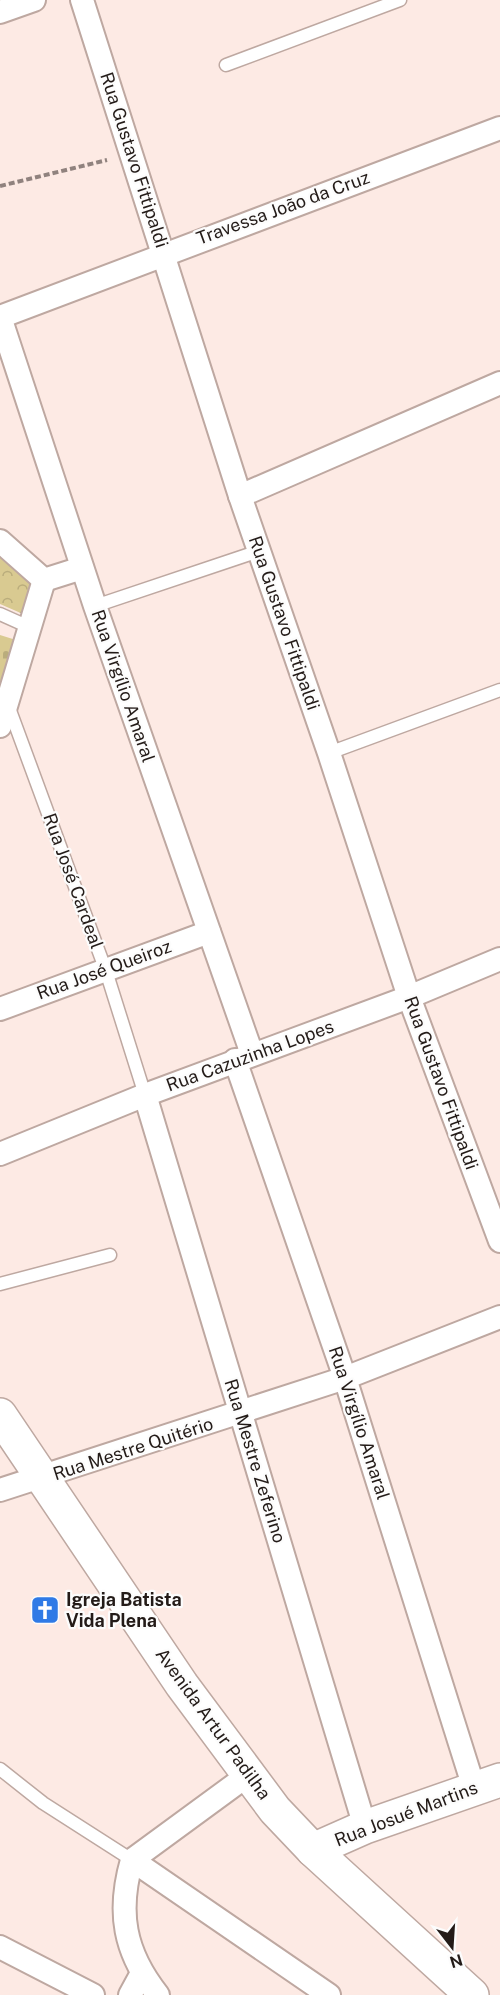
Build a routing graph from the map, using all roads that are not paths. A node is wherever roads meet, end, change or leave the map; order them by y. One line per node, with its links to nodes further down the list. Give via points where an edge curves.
1 (34, 0): 4 (street)
2 (82, 0): 7 (street, Rua Gustavo Fittipaldi, via 129,155)
3 (400, 0): 5 (lane)
4 (0, 12)
5 (226, 64)
6 (500, 128): 7 (street, Travessa João da Cruz)
7 (165, 252): 8 (street, Travessa João da Cruz); 10 (street, Rua Gustavo Fittipaldi)
8 (0, 317): 13 (street, Rua Virgílio Amaral)
9 (500, 383): 10 (street)
10 (240, 496): 12 (street, Rua Gustavo Fittipaldi)
11 (0, 541): 14 (street)
12 (259, 551): 15 (lane); 21 (street, Rua Gustavo Fittipaldi)
13 (82, 568): 14 (street); 15 (street, Rua Virgílio Amaral)
14 (44, 579): 17 (street)
15 (95, 606): 22 (street, Rua Virgílio Amaral)
16 (0, 615): 17 (lane)
17 (29, 627): 19 (street)
18 (500, 690): 21 (lane)
19 (8, 703): 20 (street); 24 (lane, Rua José Cardeal)
20 (0, 726)
21 (329, 753): 25 (street, Rua Gustavo Fittipaldi)
22 (209, 932): 24 (street, Rua José Queiroz); 27 (street, Rua Virgílio Amaral)
23 (500, 959): 25 (street, Rua Cazuzinha Lopes)
24 (106, 971): 26 (street, Rua José Queiroz); 28 (lane, Rua José Cardeal)
25 (409, 998): 27 (street, Rua Cazuzinha Lopes); 30 (street, Rua Gustavo Fittipaldi)
26 (0, 1009)
27 (244, 1057): 28 (street, Rua Cazuzinha Lopes); 34 (street, Rua Virgílio Amaral)
28 (145, 1095): 29 (street, Rua Cazuzinha Lopes); 35 (street, Rua Mestre Zeferino)
29 (0, 1154)
30 (500, 1240)
31 (110, 1255): 32 (lane)
32 (0, 1284)
33 (500, 1317): 34 (street, Rua Mestre Quitério)
34 (345, 1378): 35 (street, Rua Mestre Quitério); 41 (street, Rua Virgílio Amaral)
35 (240, 1414): 37 (street, Rua Mestre Quitério); 42 (street, Rua Mestre Zeferino)
36 (0, 1415): 37 (main road, Avenida Artur Padilha)
37 (43, 1478): 38 (street, Rua Mestre Quitério); 40 (main road, Avenida Artur Padilha)
38 (0, 1490)
39 (0, 1770): 44 (lane, via 43,1803)
40 (248, 1775): 43 (main road, Avenida Artur Padilha); 44 (street)
41 (487, 1784): 42 (main road, Rua Josué Martins)
42 (365, 1827): 43 (main road, Rua Josué Martins)
43 (313, 1850): 51 (main road, Avenida Artur Padilha)
44 (132, 1860): 46 (street, via 123,1900 127,1940); 50 (street)
45 (0, 1947): 47 (street)
46 (142, 1973): 48 (street); 49 (street)
47 (93, 1995)
48 (130, 1995)
49 (158, 1995)
50 (328, 1995)
51 (472, 1995)

